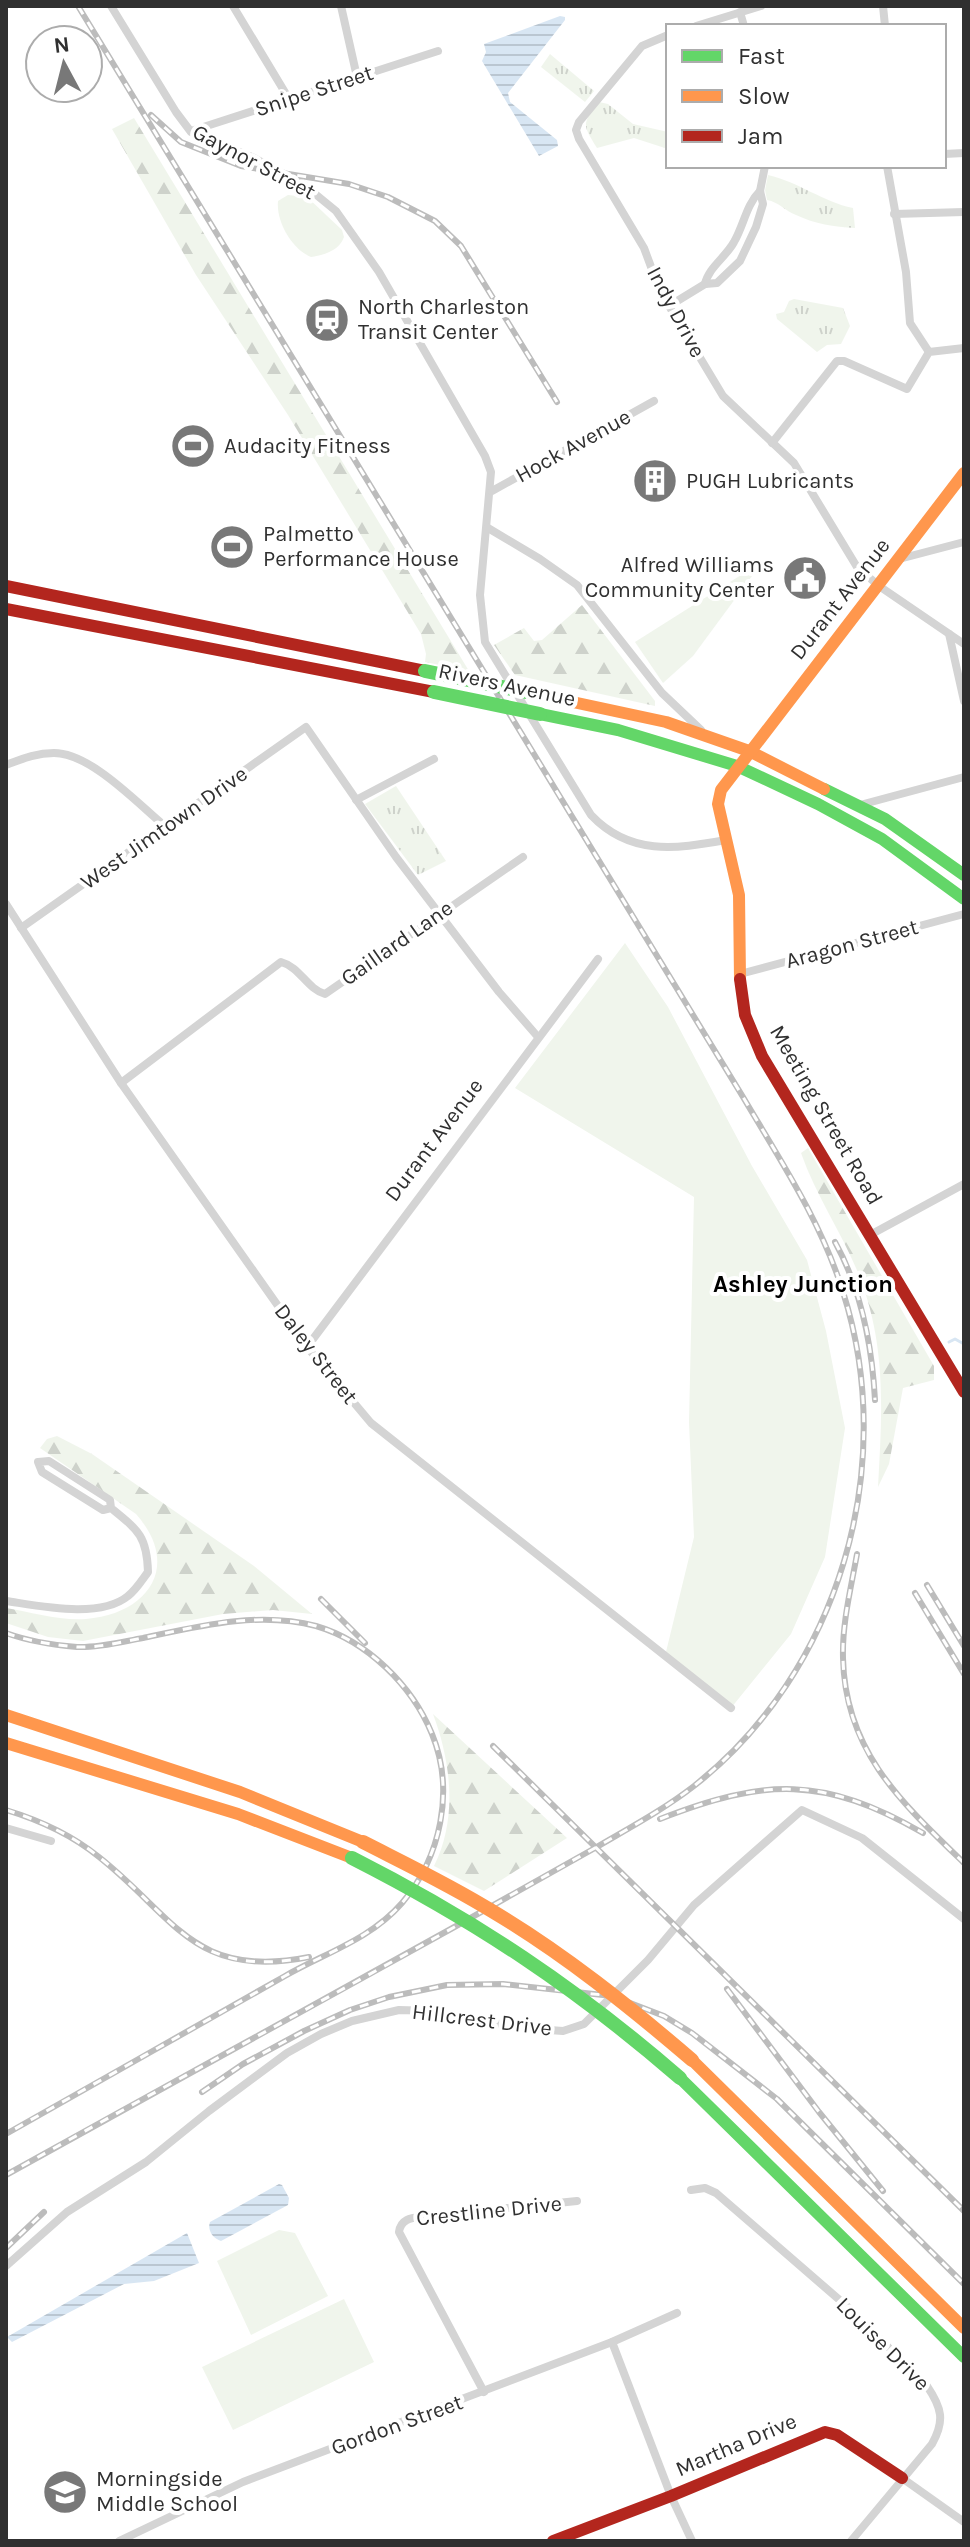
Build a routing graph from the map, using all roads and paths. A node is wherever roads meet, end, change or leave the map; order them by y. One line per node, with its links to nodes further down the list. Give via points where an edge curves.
1 (111, 6): 12 (street, Gaynor Street)
2 (233, 6): 11 (street)
3 (341, 6): 10 (street)
4 (761, 6): 5 (street)
5 (740, 12): 6 (street); 7 (street)
6 (702, 24)
7 (743, 24)
8 (666, 36): 19 (street, Indy Drive, via 642,46 576,130 644,248)
9 (438, 51): 10 (street, Snipe Street)
10 (357, 77): 11 (street, Snipe Street)
11 (289, 99): 12 (street, Snipe Street)
12 (191, 132): 25 (street, Gaynor Street, via 303,184 336,211 379,272 485,456)
13 (765, 168): 15 (street)
14 (887, 168): 17 (street)
15 (760, 191): 18 (street, via 735,242); 18 (street, via 763,207 745,252 725,277)
16 (964, 212): 17 (street)
17 (894, 214): 21 (street, via 910,323)
18 (705, 284): 19 (street)
19 (669, 306): 23 (street, Indy Drive, via 723,396)
20 (964, 348): 21 (street)
21 (929, 352): 23 (street, via 907,389 837,361)
22 (654, 401): 25 (street, Hock Avenue)
23 (772, 443): 30 (street, Indy Drive, via 794,463 857,567)
24 (964, 473): 28 (main road, Durant Avenue)
25 (492, 491): 26 (street, Gaynor Street)
26 (488, 528): 35 (street, via 577,585 662,693); 44 (street, via 480,595 485,642 591,815 613,834 654,847)
27 (964, 542): 28 (street)
28 (901, 558): 30 (main road, Durant Avenue)
29 (6, 586): 35 (main road, Rivers Avenue, bridge, via 626,712)
30 (879, 586): 32 (street, Indy Drive); 36 (main road, Durant Avenue)
31 (6, 609): 39 (main road, Rivers Avenue, bridge, via 540,714 644,737)
32 (949, 634): 33 (street, Indy Drive); 34 (street)
33 (964, 644)
34 (964, 701)
35 (705, 734): 36 (main road, Rivers Avenue)
36 (749, 751): 39 (main road, Meeting Street Road); 42 (main road, Rivers Avenue)
37 (434, 759): 41 (street)
38 (6, 765): 43 (street, via 32,754 72,756 88,763)
39 (737, 766): 44 (main road, Meeting Street Road, via 719,798); 47 (main road, Rivers Avenue, via 882,839)
40 (964, 777): 42 (street)
41 (356, 800): 43 (street, West Jimtown Drive, via 306,727); 49 (street)
42 (857, 806): 46 (main road, Rivers Avenue, via 885,819)
43 (166, 827): 51 (street, West Jimtown Drive)
44 (726, 840): 53 (main road, Meeting Street Road, via 739,895)
45 (523, 857): 49 (street, Gaillard Lane)
46 (964, 875)
47 (964, 899)
48 (6, 904): 51 (street, Daley Street)
49 (441, 912): 54 (street); 55 (street, Gaillard Lane, via 325,994 292,965 281,962)
50 (964, 914): 53 (street, Aragon Street)
51 (21, 928): 55 (street, Daley Street)
52 (598, 959): 54 (street, Durant Avenue)
53 (740, 974): 57 (main road, Meeting Street Road, via 745,1015 762,1056)
54 (538, 1037): 58 (street, Durant Avenue)
55 (121, 1083): 58 (street, Daley Street)
56 (964, 1184): 57 (street)
57 (870, 1235): 59 (main road, Meeting Street Road)
58 (307, 1347): 62 (street, Daley Street, via 371,1423)
59 (962, 1384)
60 (111, 1508): 60 (street, via 110,1500 49,1461 38,1462 42,1472 103,1510); 61 (street, via 134,1527 147,1548 148,1572 127,1597 101,1609)
61 (6, 1601)
62 (731, 1708)
63 (6, 1715): 72 (main road, bridge, via 240,1792 363,1842 464,1894 553,1950 692,2060)
64 (6, 1743): 74 (main road, bridge, via 238,1814 352,1858 523,1955 680,2078)
65 (6, 1828): 66 (street)
66 (51, 1841)
67 (964, 1919): 70 (street, Hillcrest Drive, via 862,1838 802,1810 694,1905 584,2024 563,2031 522,2028 399,2010 341,2025 287,2053 146,2162 67,2212)
68 (691, 2190): 76 (street, Louise Drive, via 716,2193 850,2309 927,2386 940,2411 941,2428)
69 (577, 2201): 75 (street, Crestline Drive, via 427,2216 400,2225 399,2232)
70 (6, 2266)
71 (677, 2313): 73 (street, Gordon Street)
72 (964, 2328)
73 (612, 2342): 75 (street, Gordon Street); 77 (street)
74 (964, 2357)
75 (484, 2392): 80 (street, Gordon Street, via 243,2482)
76 (902, 2478): 77 (main road, Martha Drive, via 825,2432); 78 (street, Martha Drive); 82 (street, Louise Drive)
77 (671, 2496): 79 (main road, Martha Drive); 81 (street)
78 (964, 2522)
79 (563, 2539)
80 (119, 2541)
81 (692, 2541)
82 (851, 2541)

